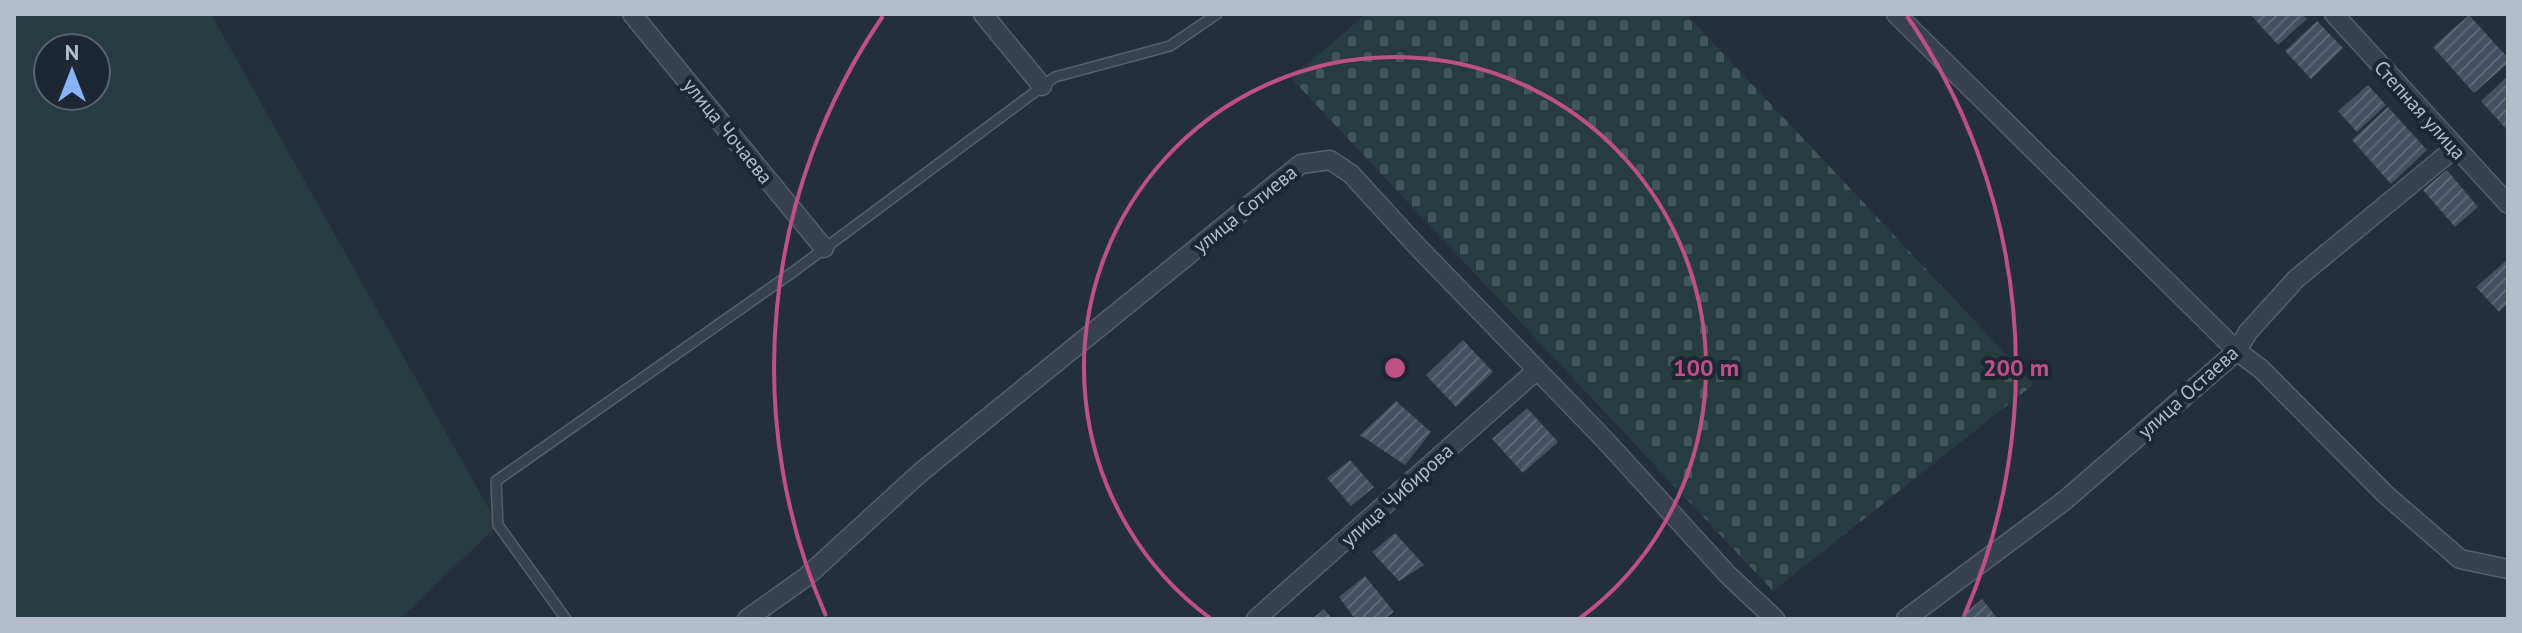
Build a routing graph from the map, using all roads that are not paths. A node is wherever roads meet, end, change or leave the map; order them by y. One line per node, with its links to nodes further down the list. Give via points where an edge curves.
1 (632, 14): 9 (street, улица Чочаева)
2 (983, 14): 6 (street)
3 (1217, 14): 6 (lane, via 1170,46 1055,77)
4 (2334, 14): 7 (street, Степная улица)
5 (1900, 16): 10 (street)
6 (1042, 86): 9 (lane)
7 (2455, 148): 8 (street, Степная улица); 10 (street, улица Остаева, via 2296,279)
8 (2508, 204)
9 (824, 248): 13 (lane, via 496,481 498,525)
10 (2237, 351): 12 (street, via 2460,559); 17 (street, улица Остаева, via 2064,501)
11 (1537, 370): 14 (street, улица Сотиева, via 1351,174 1330,160 1301,164 921,472 806,577); 15 (street, улица Чибирова); 16 (street, улица Сотиева)
12 (2508, 569)
13 (566, 619)
14 (747, 619)
15 (1256, 619)
16 (1775, 619)
17 (1906, 619)

